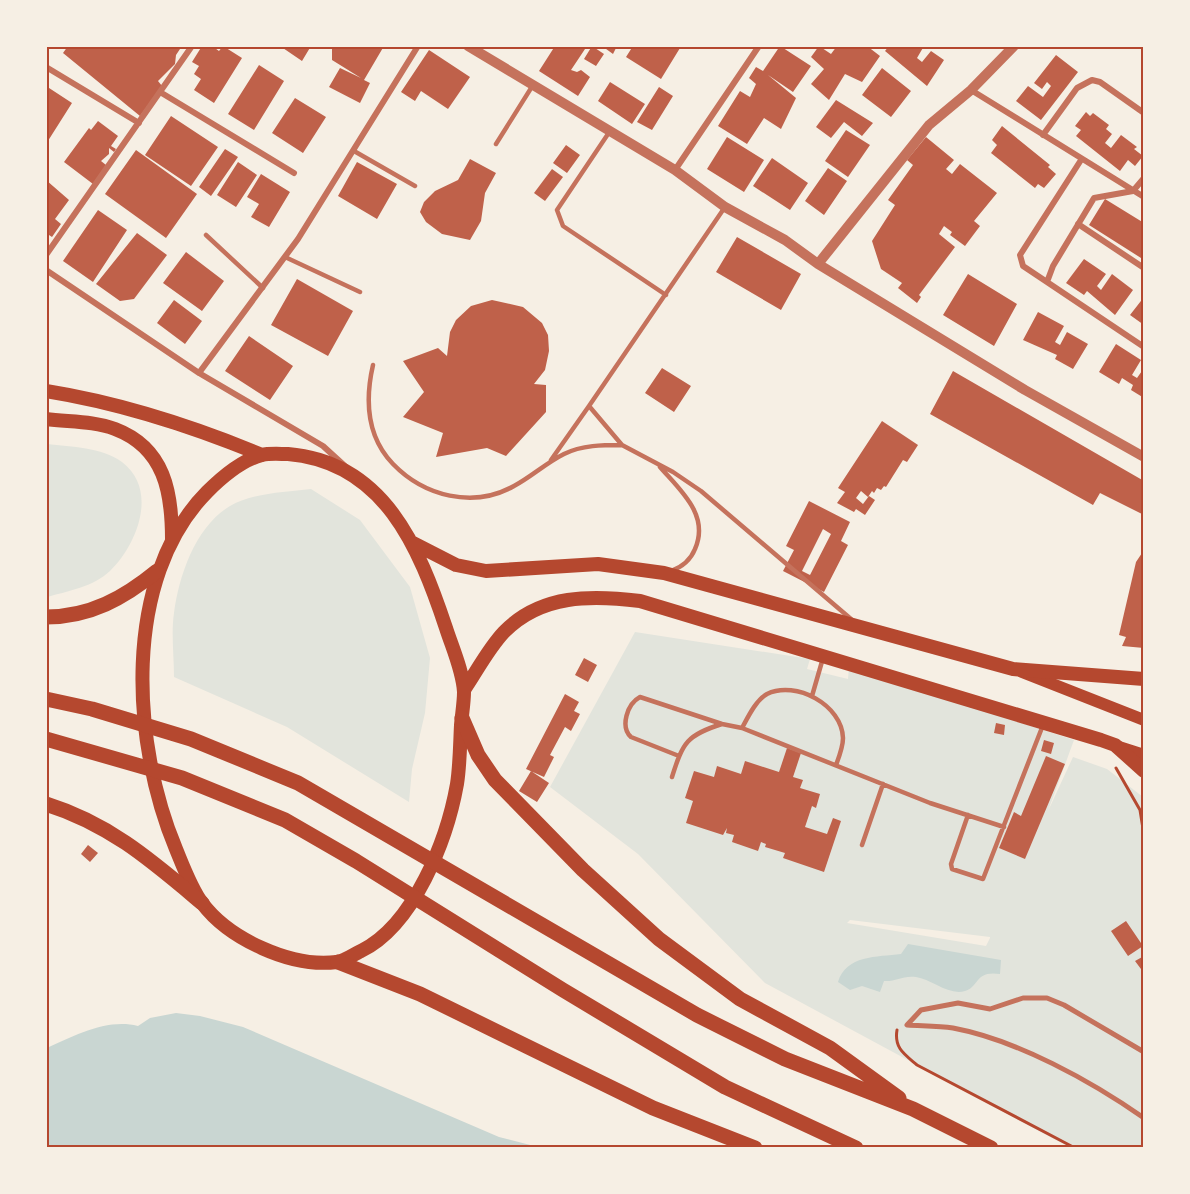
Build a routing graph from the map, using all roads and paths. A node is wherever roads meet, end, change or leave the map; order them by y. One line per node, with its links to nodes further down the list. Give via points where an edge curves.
1 (192, 46): 9 (street)
2 (418, 46): 15 (street)
3 (468, 46): 7 (street)
4 (759, 46): 17 (street)
5 (1014, 46): 8 (street)
6 (46, 67): 11 (street)
7 (533, 85): 12 (street); 14 (lane)
8 (971, 90): 13 (street); 28 (street, via 929,125)
9 (160, 92): 11 (street); 18 (street)
10 (1143, 113): 13 (street, via 1092,80 1077,88)
11 (139, 123): 26 (street)
12 (610, 131): 17 (street); 34 (lane, via 557,210 562,226)
13 (1043, 135): 16 (street)
14 (496, 144)
15 (354, 151): 20 (lane); 27 (street)
16 (1081, 160): 21 (street); 31 (street, via 1020,255 1023,266)
17 (675, 170): 23 (street)
18 (294, 173)
19 (1143, 178): 21 (street)
20 (415, 186)
21 (1133, 191): 22 (street); 24 (street, via 1094,198)
22 (1143, 197)
23 (725, 207): 28 (street, via 785,240); 34 (lane)
24 (1078, 224): 29 (street); 31 (street)
25 (206, 235): 32 (lane)
26 (46, 255)
27 (285, 257): 32 (street); 33 (lane)
28 (818, 264): 43 (street)
29 (1143, 268)
30 (46, 270): 37 (street)
31 (1047, 282): 35 (street)
32 (263, 288): 37 (street)
33 (360, 292)
34 (666, 295): 39 (lane)
35 (1143, 347)
36 (373, 365): 44 (lane, via 369,384 371,424 388,459 418,485 436,493 476,498 513,487)
37 (199, 373): 46 (street, via 323,446)
38 (46, 391): 42 (main road, via 127,407)
39 (589, 406): 41 (lane); 44 (lane)
40 (46, 419): 47 (main road, via 103,426 143,447 159,466 171,496)
41 (622, 445): 44 (lane, via 582,448); 45 (lane)
42 (262, 454): 46 (main road, via 313,456); 47 (main road, via 214,486)
43 (1143, 457)
44 (549, 463)
45 (658, 465): 50 (lane, via 691,502 700,526 694,551 687,561); 52 (lane, via 701,491)
46 (353, 473): 48 (main road, via 386,504)
47 (172, 539): 49 (main road)
48 (413, 543): 50 (main road, via 456,566 486,571 598,564); 56 (main road, via 433,590)
49 (157, 571): 51 (highway, via 129,594 93,610); 78 (main road, via 143,661 146,749 167,828)
50 (664, 573): 52 (main road)
51 (46, 617)
52 (858, 625): 54 (main road)
53 (823, 655): 56 (main road, via 640,602 586,596 521,617 495,643); 57 (lane); 61 (main road)
54 (1012, 669): 55 (main road); 60 (main road)
55 (1143, 679)
56 (464, 690): 59 (main road)
57 (812, 696): 63 (lane, via 787,691 768,694); 69 (lane, via 822,702 840,727 843,738)
58 (46, 699): 82 (highway, via 191,739 298,783 697,1015 785,1059)
59 (462, 718): 79 (main road, via 457,784 450,812 411,907 394,928 367,948); 82 (highway, via 495,780 583,870 659,939 740,999 830,1048)
60 (1143, 720)
61 (1044, 723): 65 (main road); 75 (lane)
62 (722, 724): 63 (lane); 67 (lane, via 689,738); 67 (lane, via 640,697 635,700 624,727 626,733)
63 (742, 728): 69 (lane)
64 (46, 739): 85 (highway, via 182,778 285,820 725,1086)
65 (1101, 740): 66 (main road); 76 (path, via 1140,810)
66 (1115, 745): 68 (main road); 70 (main road)
67 (679, 756): 71 (lane)
68 (1143, 756)
69 (836, 765): 72 (lane)
70 (1143, 771)
71 (672, 777)
72 (883, 784): 74 (lane); 77 (lane)
73 (46, 804): 78 (highway, via 101,825)
74 (968, 815): 75 (lane); 75 (lane, via 951,864 955,872 978,880 985,878)
75 (1004, 827)
76 (1143, 835)
77 (861, 845)
78 (201, 903): 79 (main road, via 244,939 263,949 281,956)
79 (338, 962): 84 (highway, via 420,994 653,1108)
80 (907, 1025): 81 (street, via 921,1010 958,1003 990,1008 1023,998 1047,998); 83 (street, via 953,1028 1009,1046 1069,1073); 87 (path, via 897,1029 895,1041 901,1052 917,1065)
81 (1143, 1052)
82 (913, 1109): 86 (highway)
83 (1143, 1118)
84 (755, 1148)
85 (856, 1148)
86 (991, 1148)
87 (1075, 1148)

